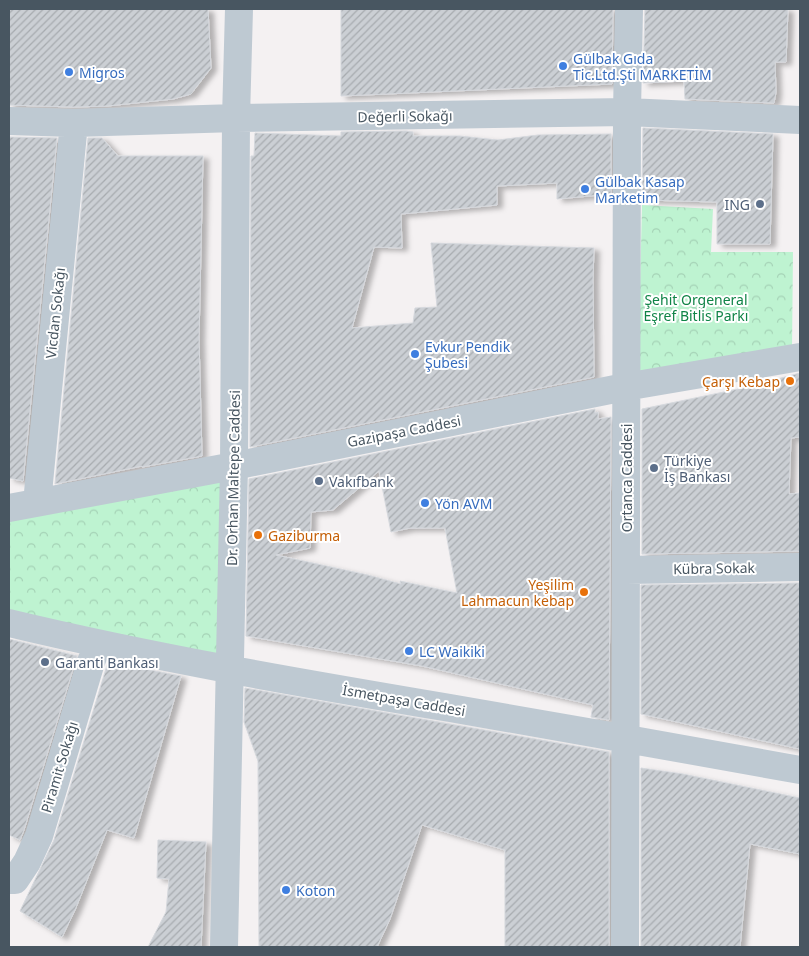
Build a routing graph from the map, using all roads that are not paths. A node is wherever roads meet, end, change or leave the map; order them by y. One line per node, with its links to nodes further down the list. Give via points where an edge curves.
1 (239, 9): 4 (street, Dr. Orhan Maltepe Caddesi)
2 (629, 9): 3 (street, Ortanca Caddesi)
3 (626, 112): 4 (street, Değerli Sokağı); 5 (street, Değerli Sokağı); 9 (street, Ortanca Caddesi)
4 (236, 118): 7 (street, Değerli Sokağı); 10 (street, Dr. Orhan Maltepe Caddesi)
5 (800, 120)
6 (9, 121): 7 (street, Değerli Sokağı)
7 (74, 123): 11 (street, Vicdan Sokağı)
8 (800, 357): 9 (street, Gazipaşa Caddesi)
9 (626, 387): 10 (street, Gazipaşa Caddesi); 14 (street, Ortanca Caddesi)
10 (234, 466): 11 (street, Gazipaşa Caddesi); 17 (street, Dr. Orhan Maltepe Caddesi)
11 (37, 503): 12 (street, Gazipaşa Caddesi)
12 (9, 508)
13 (800, 567): 14 (street, Kübra Sokak)
14 (627, 570): 18 (street, Ortanca Caddesi)
15 (9, 623): 16 (street, İsmetpaşa Caddesi)
16 (98, 644): 17 (street, İsmetpaşa Caddesi); 20 (street, Piramit Sokağı, via 39,836 15,880)
17 (229, 670): 18 (street, İsmetpaşa Caddesi); 21 (street, Dr. Orhan Maltepe Caddesi)
18 (625, 738): 19 (street, İsmetpaşa Caddesi); 22 (street, Ortanca Caddesi)
19 (800, 770)
20 (9, 880)
21 (224, 947)
22 (625, 947)

